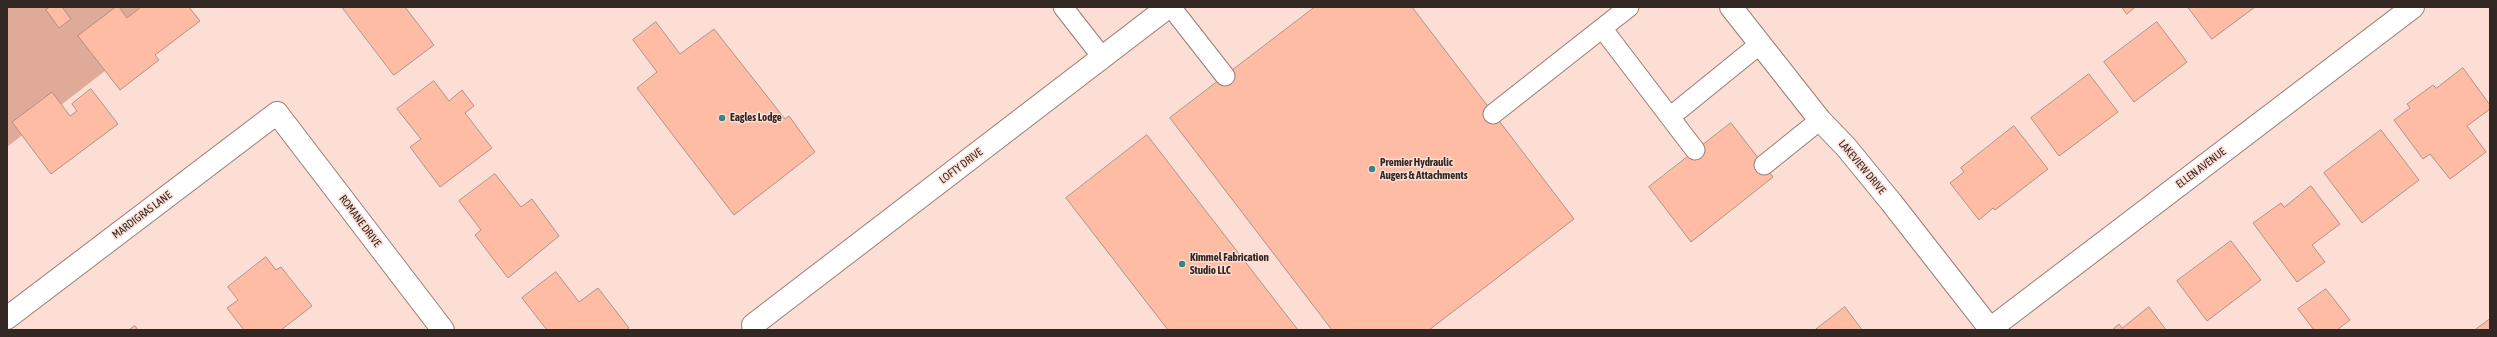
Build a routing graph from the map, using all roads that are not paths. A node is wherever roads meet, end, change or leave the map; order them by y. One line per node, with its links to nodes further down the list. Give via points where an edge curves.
1 (1063, 7): 9 (lane)
2 (1168, 7): 9 (street, LOFTY DRIVE)
3 (1172, 7): 10 (lane)
4 (1629, 7): 7 (lane)
5 (1731, 7): 8 (street, LAKEVIEW DRIVE)
6 (2413, 7): 19 (street, ELLEN AVENUE)
7 (1602, 28): 12 (lane); 13 (lane)
8 (1760, 44): 13 (lane); 14 (street, LAKEVIEW DRIVE)
9 (1102, 57): 18 (street, LOFTY DRIVE)
10 (1225, 76)
11 (277, 113): 17 (street, MARDIGRAS LANE); 20 (street, ROMANE DRIVE)
12 (1493, 114)
13 (1670, 117): 15 (lane)
14 (1820, 120): 16 (lane); 19 (street, LAKEVIEW DRIVE, via 1891,202)
15 (1695, 150)
16 (1764, 165)
17 (7, 318)
18 (753, 324)
19 (1990, 329)
20 (443, 330)

